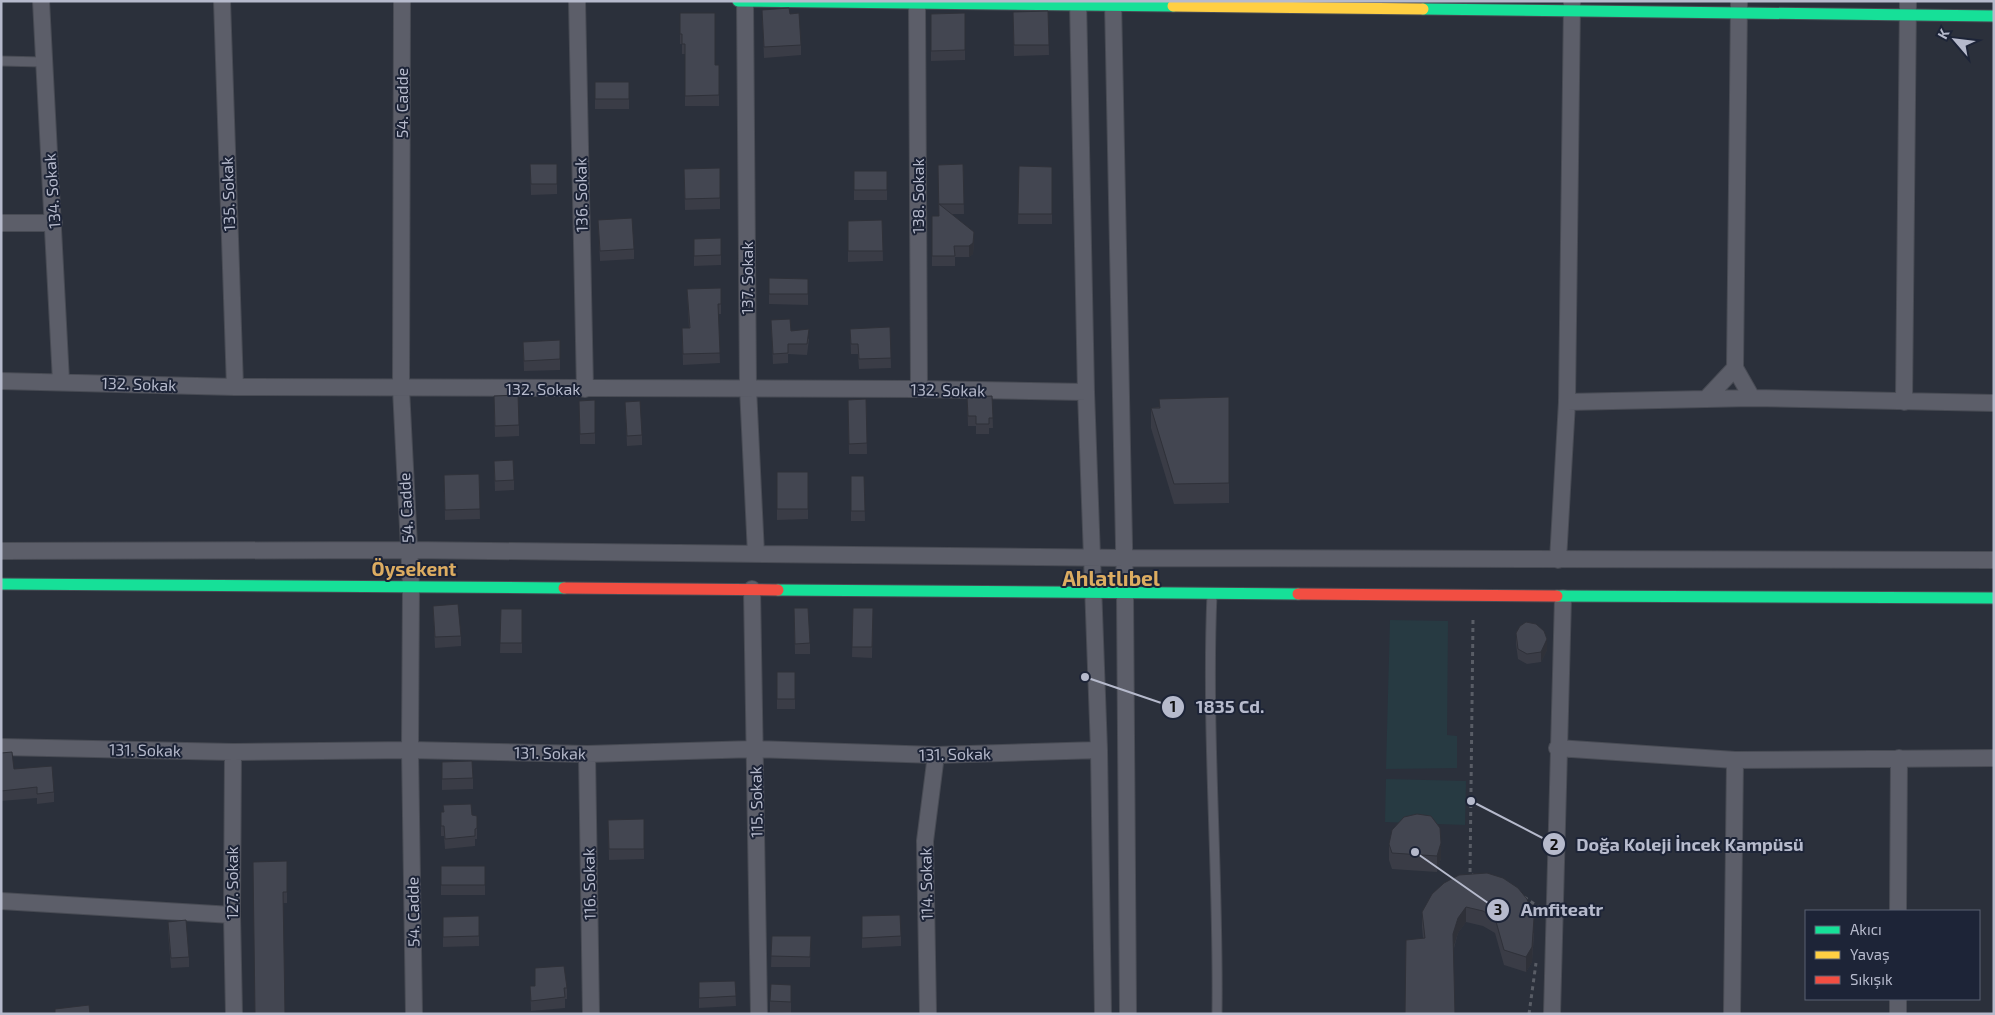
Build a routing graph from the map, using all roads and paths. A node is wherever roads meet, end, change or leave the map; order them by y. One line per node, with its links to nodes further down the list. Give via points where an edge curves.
1 (41, 1): 15 (street, 134. Sokak)
2 (222, 1): 21 (street, 135. Sokak)
3 (402, 1): 23 (street, 54. Cadde)
4 (577, 1): 25 (street, 136. Sokak)
5 (738, 1): 6 (street)
6 (745, 1): 7 (street); 22 (street, 137. Sokak)
7 (917, 2): 8 (street); 24 (street, 138. Sokak)
8 (1078, 3): 9 (street); 26 (street)
9 (1113, 3): 10 (street); 36 (street)
10 (1572, 6): 11 (street); 29 (street)
11 (1739, 7): 12 (street); 18 (street)
12 (1908, 8): 13 (street); 30 (street)
13 (1994, 16)
14 (1, 61): 15 (lane)
15 (43, 62): 17 (street, 134. Sokak)
16 (1, 223): 17 (street)
17 (54, 223): 20 (street, 134. Sokak)
18 (1735, 368): 27 (street); 28 (street)
19 (1, 381): 20 (street, 132. Sokak)
20 (61, 381): 21 (street, 132. Sokak)
21 (235, 388): 23 (street, 132. Sokak)
22 (748, 388): 24 (street, 132. Sokak); 25 (street, 132. Sokak); 34 (street, 137. Sokak)
23 (401, 389): 25 (street, 132. Sokak); 32 (street, 54. Cadde)
24 (919, 389): 26 (street, 132. Sokak)
25 (585, 390)
26 (1086, 392): 35 (street)
27 (1752, 398): 28 (street); 30 (street)
28 (1706, 399): 29 (street)
29 (1566, 402): 37 (street)
30 (1904, 402): 31 (street)
31 (1994, 402)
32 (408, 550): 33 (street); 34 (street); 40 (street, 54. Cadde)
33 (1, 551)
34 (756, 554): 35 (street)
35 (1093, 557): 36 (street); 42 (street)
36 (1124, 558): 37 (street); 43 (street)
37 (1558, 560): 38 (street)
38 (1994, 560)
39 (1, 584): 40 (street)
40 (411, 586): 41 (street); 50 (street, 54. Cadde)
41 (752, 589): 42 (street); 51 (street, 115. Sokak)
42 (1094, 593): 43 (street); 52 (street)
43 (1125, 594): 44 (street); 73 (street)
44 (1212, 594): 45 (street); 74 (lane, via 1209,691)
45 (1563, 598): 46 (street); 49 (street)
46 (1994, 598)
47 (1473, 620): 59 (path, via 1470,874)
48 (1, 747): 53 (street, 131. Sokak)
49 (1557, 748): 58 (street); 76 (street)
50 (410, 750): 53 (street, 131. Sokak); 54 (street, 131. Sokak); 68 (street, 54. Cadde)
51 (755, 750): 54 (street, 131. Sokak); 55 (street, 131. Sokak); 70 (street, 115. Sokak)
52 (1099, 750): 55 (street, 131. Sokak); 72 (street)
53 (234, 752): 63 (street, 127. Sokak)
54 (588, 754): 69 (street, 116. Sokak)
55 (936, 755): 71 (street, 114. Sokak, via 925,841)
56 (1898, 758): 57 (street); 58 (street); 62 (street)
57 (1994, 758)
58 (1735, 760): 77 (street)
59 (1479, 876)
60 (1520, 894): 64 (path, via 1539,906)
61 (1, 901): 63 (street)
62 (1898, 910)
63 (232, 915): 67 (street, 127. Sokak)
64 (1538, 915)
65 (1536, 961): 75 (path)
66 (1898, 1000): 78 (street)
67 (234, 1014)
68 (414, 1014)
69 (591, 1014)
70 (760, 1014)
71 (928, 1014)
72 (1103, 1014)
73 (1128, 1014)
74 (1217, 1014)
75 (1529, 1014)
76 (1552, 1014)
77 (1732, 1014)
78 (1898, 1014)

